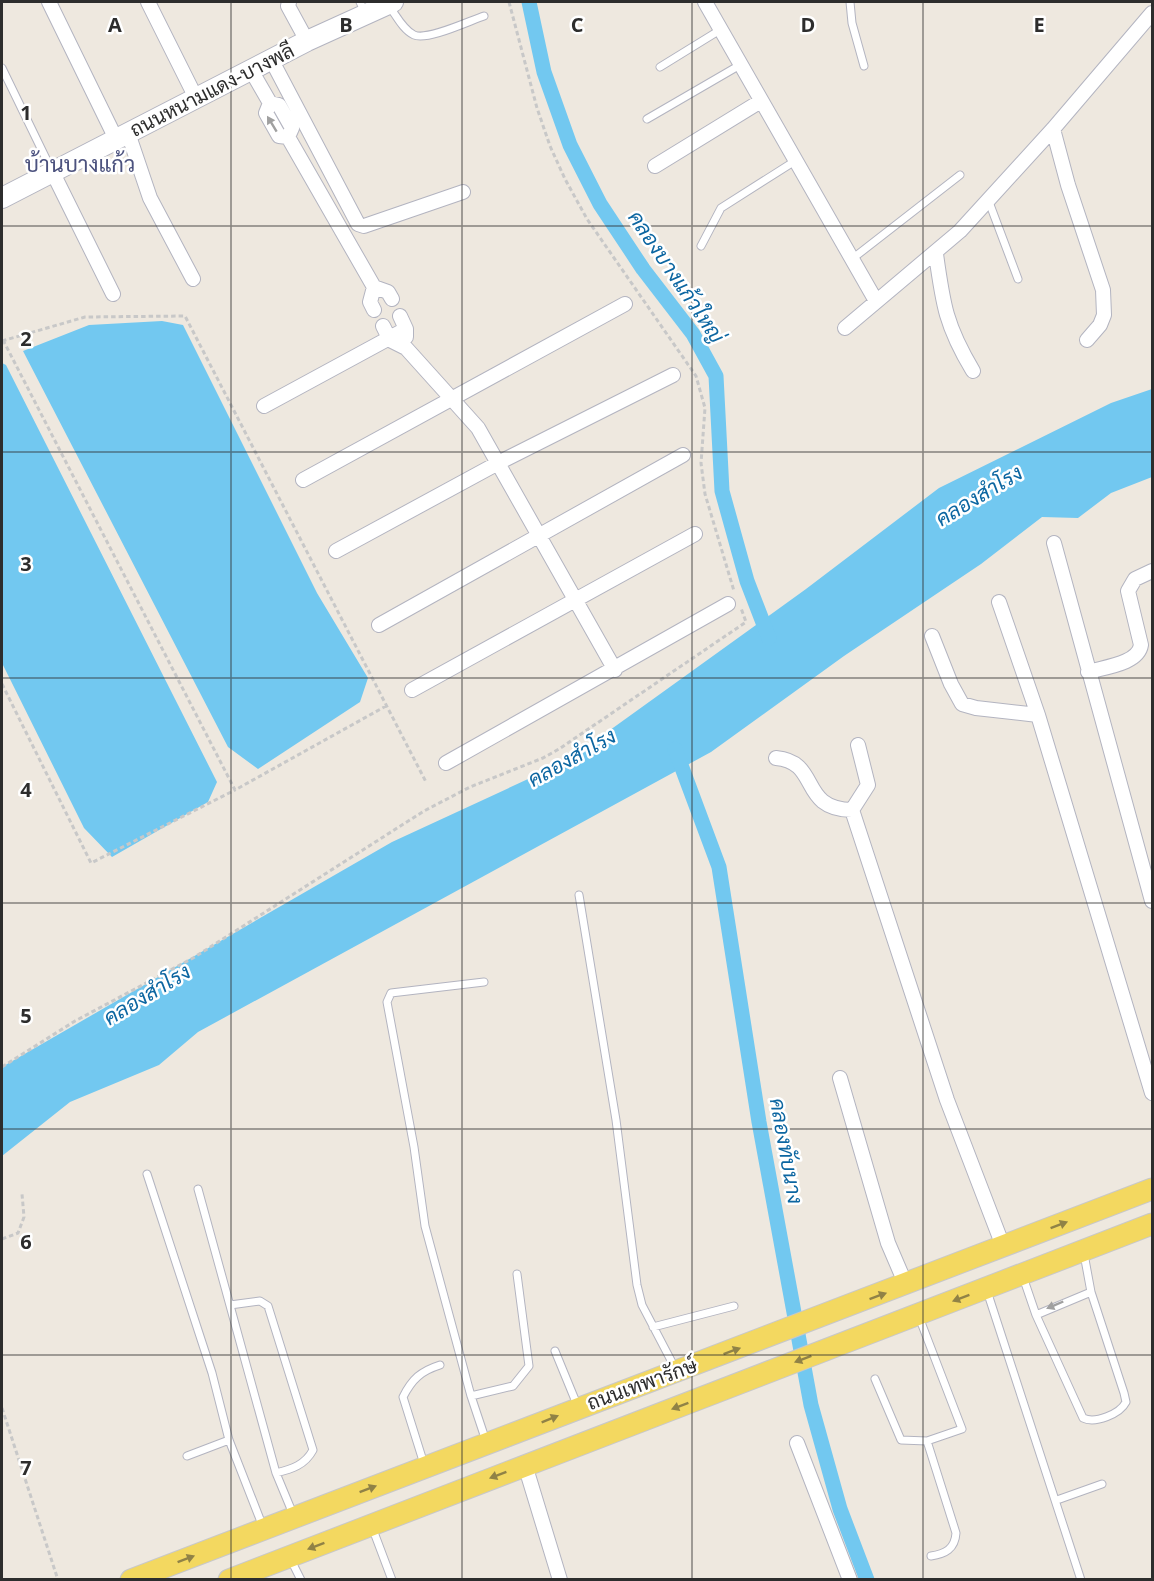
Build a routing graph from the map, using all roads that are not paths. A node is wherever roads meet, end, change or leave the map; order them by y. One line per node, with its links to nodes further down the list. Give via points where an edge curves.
1 (49, 2): 22 (street)
2 (148, 2): 18 (street)
3 (705, 2): 10 (street)
4 (850, 2): 14 (lane)
5 (284, 3): 11 (street)
6 (390, 3): 7 (main road, ถนนหนามแดง-บางพลี); 9 (lane, via 406,29 416,36 427,36)
7 (363, 7): 11 (main road, ถนนหนามแดง-บางพลี)
8 (1152, 13): 21 (street)
9 (483, 16)
10 (720, 30): 13 (street); 15 (lane)
11 (307, 41): 12 (main road, ถนนหนามแดง-บางพลี)
12 (271, 59): 17 (main road, ถนนหนามแดง-บางพลี); 27 (street, via 358,224 364,226)
13 (740, 65): 19 (street); 20 (lane)
14 (864, 66)
15 (660, 67)
16 (2, 68): 25 (lane)
17 (251, 70): 18 (main road, ถนนหนามแดง-บางพลี); 35 (street, via 270,103 279,105 292,128 288,137)
18 (196, 98): 22 (main road, ถนนหนามแดง-บางพลี)
19 (761, 101): 23 (street); 24 (street)
20 (647, 119)
21 (1053, 129): 29 (street); 46 (street, via 1103,290 1104,315)
22 (122, 136): 25 (main road, ถนนหนามแดง-บางพลี); 33 (street)
23 (795, 161): 30 (lane, via 721,208); 32 (street)
24 (655, 166)
25 (52, 171): 28 (main road, ถนนหนามแดง-บางพลี); 36 (street)
26 (960, 175): 32 (lane)
27 (463, 192)
28 (2, 198)
29 (988, 202): 31 (street); 34 (lane)
30 (701, 246)
31 (936, 254): 38 (street); 48 (street, via 942,305 954,340)
32 (852, 259): 38 (street)
33 (193, 279)
34 (1018, 279)
35 (374, 287): 37 (street, via 388,292); 40 (street, via 370,302)
36 (113, 294)
37 (392, 299)
38 (876, 301): 43 (street)
39 (625, 304): 50 (street)
40 (374, 310)
41 (400, 316): 44 (street)
42 (383, 326): 45 (street)
43 (845, 328)
44 (406, 330): 45 (street); 47 (street)
45 (390, 340): 47 (street); 51 (street)
46 (1087, 340)
47 (406, 348): 50 (street)
48 (973, 371)
49 (673, 375): 53 (street)
50 (452, 400): 53 (street, via 478,428); 54 (street)
51 (264, 406)
52 (683, 455): 56 (street)
53 (500, 462): 56 (street); 58 (street)
54 (303, 480)
55 (695, 534): 60 (street)
56 (541, 535): 60 (street); 63 (street)
57 (1054, 543): 66 (street)
58 (336, 551)
59 (1152, 571): 66 (street, via 1135,579 1128,591 1142,645 1140,651 1131,659)
60 (576, 602): 65 (street); 67 (street)
61 (999, 602): 68 (street)
62 (728, 604): 65 (street)
63 (379, 625)
64 (932, 636): 68 (street, via 962,704)
65 (615, 670): 71 (street)
66 (1088, 672): 74 (street)
67 (412, 690)
68 (1038, 715): 77 (street)
69 (858, 745): 72 (street, via 868,785)
70 (776, 758): 72 (street, via 796,765 825,805)
71 (446, 763)
72 (852, 810): 82 (street, via 947,1100)
73 (579, 895): 93 (lane, via 616,1120 637,1285)
74 (1152, 900)
75 (484, 982): 98 (lane, via 391,993 387,1002 425,1226)
76 (840, 1078): 86 (street, via 888,1243)
77 (1152, 1093)
78 (147, 1174): 100 (lane, via 212,1373)
79 (198, 1189): 89 (lane)
80 (1152, 1189): 82 (main road, ถนนเทพารักษ์, one-way to 80)
81 (1152, 1224): 83 (main road, ถนนเทพารักษ์)
82 (1003, 1246): 86 (main road, ถนนเทพารักษ์)
83 (1084, 1251): 85 (main road, ถนนเทพารักษ์); 88 (lane)
84 (517, 1274): 98 (lane, via 529,1366 513,1386)
85 (1022, 1275): 87 (main road, ถนนเทพารักษ์); 92 (lane)
86 (906, 1285): 96 (main road, ถนนเทพารักษ์, one-way to 86)
87 (986, 1289): 91 (main road, ถนนเทพารักษ์, one-way to 91); 109 (lane)
88 (1091, 1292): 92 (lane, one-way to 92); 92 (lane, via 1124,1393 1126,1402 1120,1410 1093,1421 1083,1418)
89 (230, 1305): 107 (lane); 107 (lane, via 260,1301 268,1306 313,1450 308,1460)
90 (734, 1306): 93 (lane)
91 (919, 1315): 101 (lane, via 962,1429); 105 (main road, ถนนเทพารักษ์, one-way to 105)
92 (1036, 1315)
93 (653, 1327): 96 (lane)
94 (555, 1351): 99 (lane)
95 (440, 1365): 106 (lane, via 423,1371 403,1397)
96 (676, 1371): 99 (main road, ถนนเทพารักษ์)
97 (875, 1379): 101 (lane, via 901,1440)
98 (471, 1396): 102 (lane)
99 (578, 1407): 102 (main road, ถนนเทพารักษ์, one-way to 99)
100 (229, 1440): 104 (lane); 112 (lane)
101 (927, 1441): 114 (lane, via 956,1533 948,1551)
102 (487, 1443): 106 (main road, ถนนเทพารักษ์)
103 (797, 1443): 120 (street)
104 (187, 1456)
105 (525, 1465): 111 (main road, ถนนเทพารักษ์, one-way to 111); 119 (street)
106 (425, 1467): 110 (main road, ถนนเทพารักษ์, one-way to 106)
107 (276, 1473): 110 (lane)
108 (1102, 1484): 109 (lane)
109 (1057, 1500): 121 (lane)
110 (294, 1516): 112 (main road, ถนนเทพารักษ์)
111 (371, 1525): 113 (main road, ถนนเทพารักษ์, one-way to 113); 118 (lane)
112 (264, 1529): 116 (main road, ถนนเทพารักษ์, one-way to 112)
113 (289, 1556): 115 (main road, ถนนเทพารักษ์); 117 (lane)
114 (931, 1556)
115 (234, 1579)
116 (131, 1580)
117 (301, 1580)
118 (392, 1580)
119 (560, 1580)
120 (850, 1580)
121 (1081, 1580)

